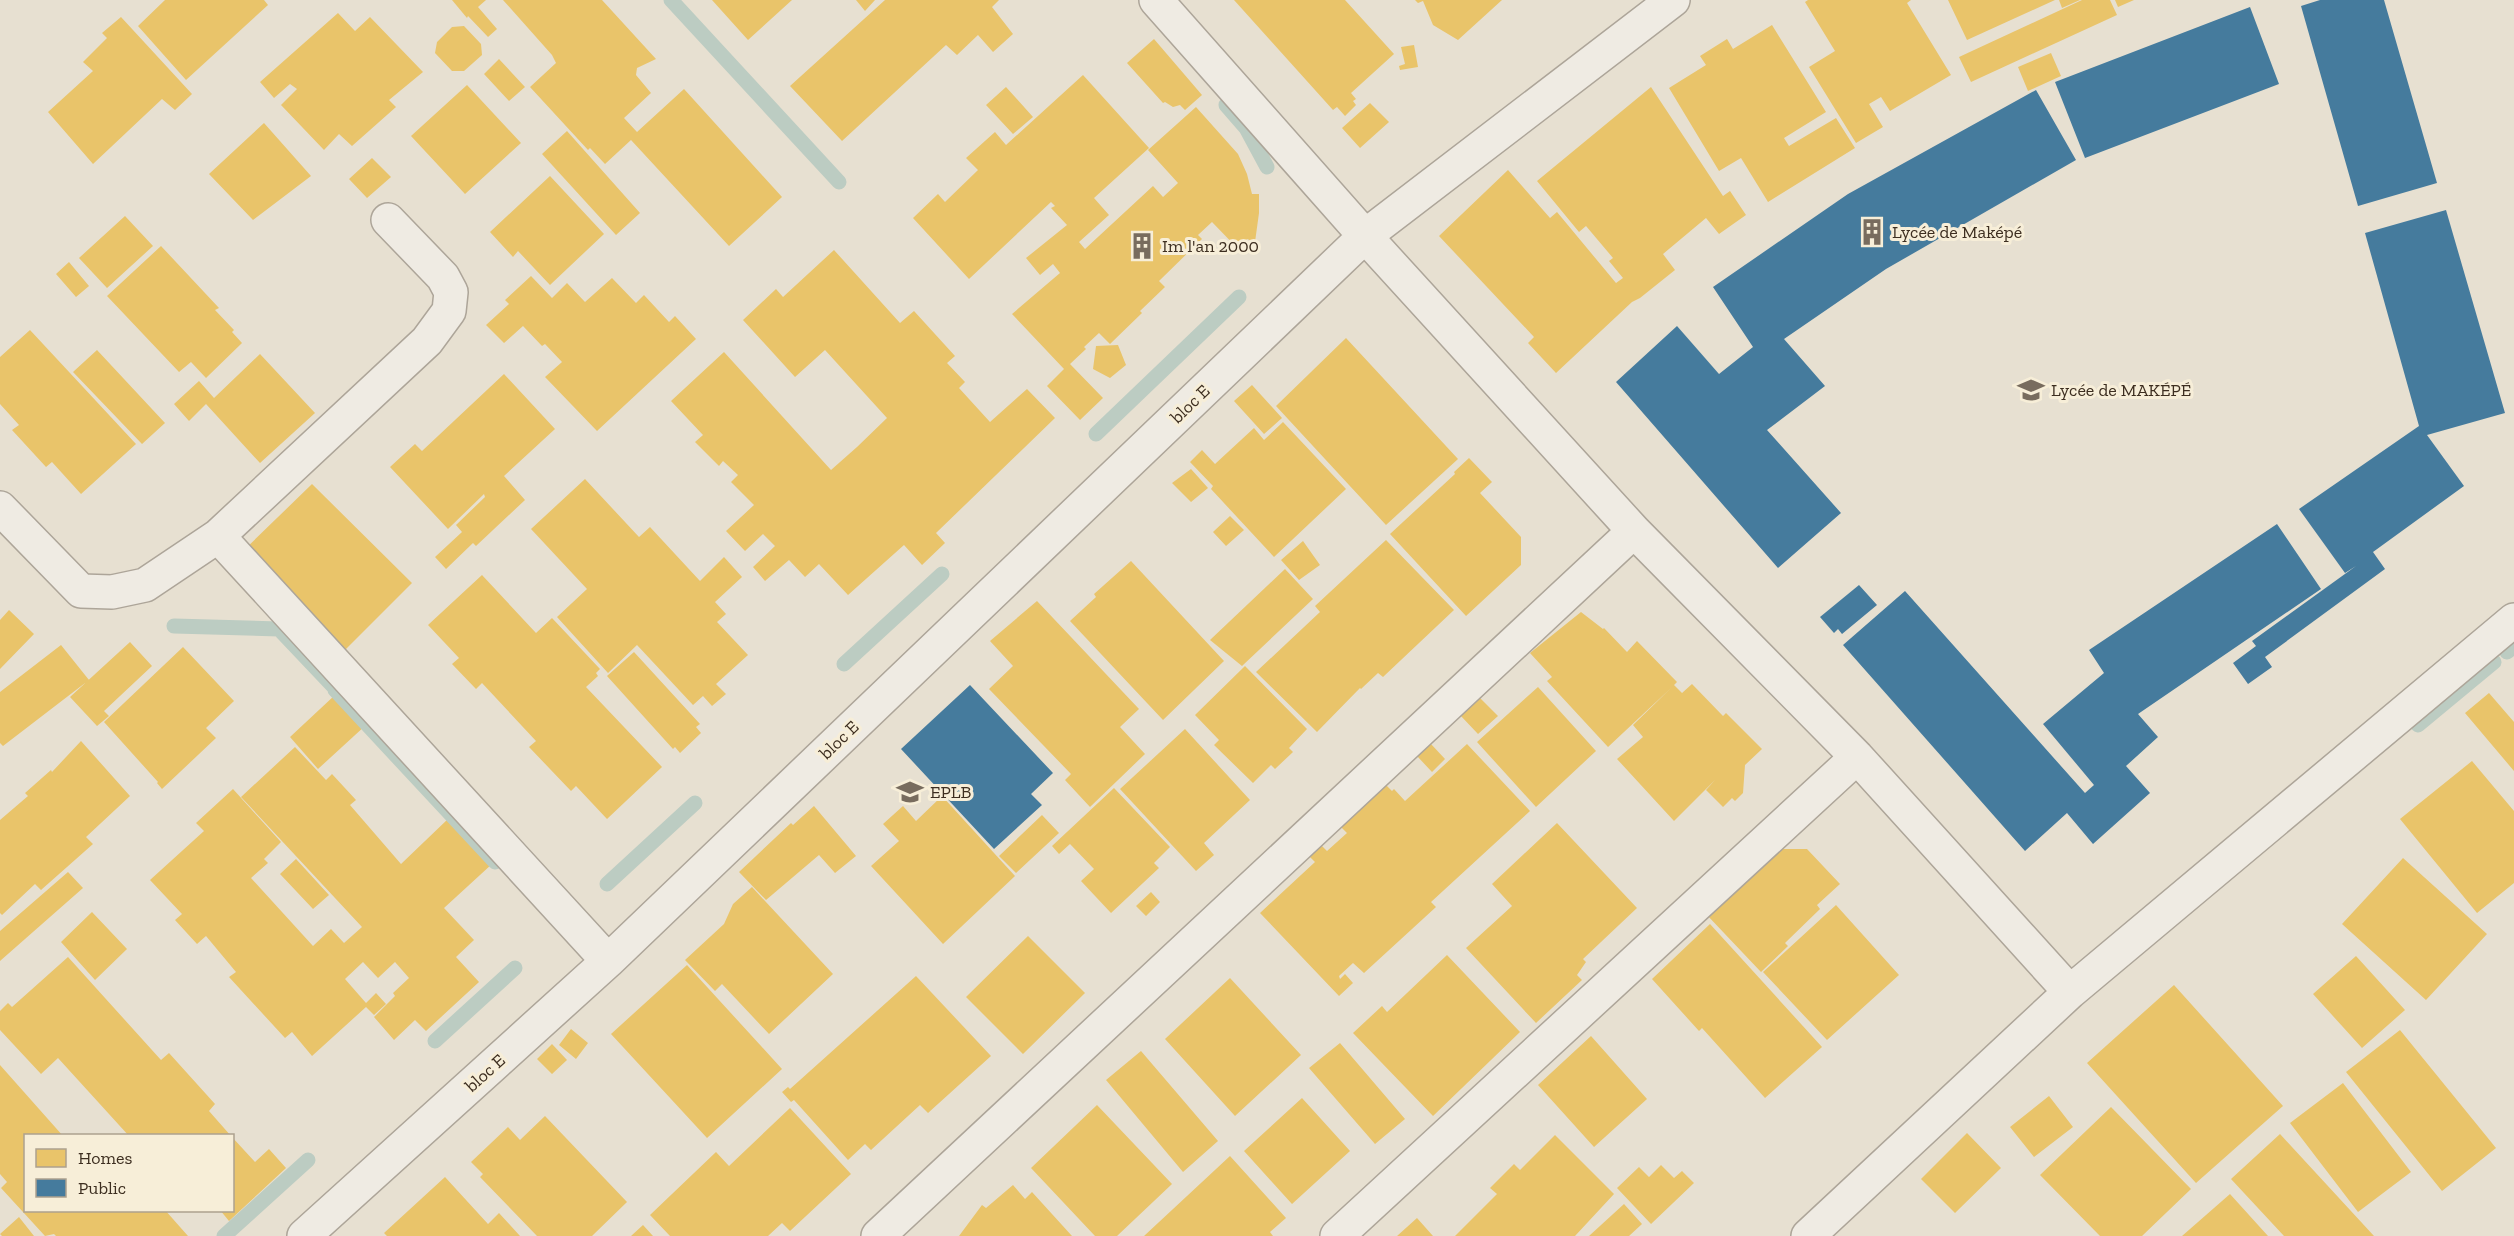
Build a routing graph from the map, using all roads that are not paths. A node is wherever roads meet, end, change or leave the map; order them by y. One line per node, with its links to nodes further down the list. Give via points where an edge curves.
1 (1673, 0): 4 (street, bloc E)
2 (1170, 5): 4 (street)
3 (388, 220): 7 (street, via 443,277 451,292 449,311 428,341)
4 (1365, 236): 6 (street); 10 (street, bloc E)
5 (0, 508): 7 (street, via 81,591 112,592 145,585)
6 (1634, 531): 9 (street); 13 (street)
7 (218, 536): 10 (street)
8 (2514, 620): 11 (street)
9 (1857, 757): 11 (street); 14 (street)
10 (608, 961): 12 (street, bloc E)
11 (2070, 992): 15 (street)
12 (304, 1236)
13 (878, 1236)
14 (1337, 1236)
15 (1808, 1236)

